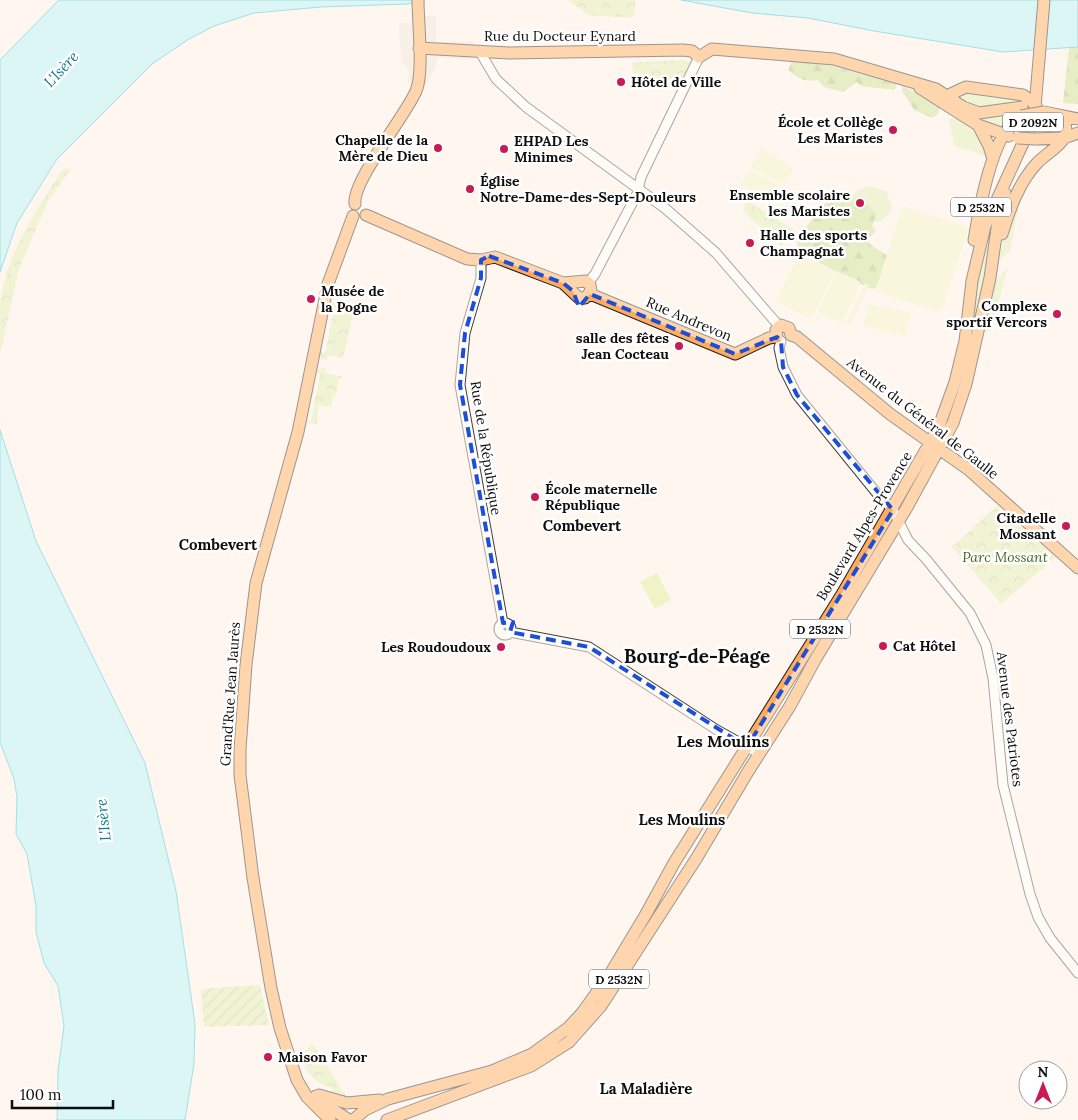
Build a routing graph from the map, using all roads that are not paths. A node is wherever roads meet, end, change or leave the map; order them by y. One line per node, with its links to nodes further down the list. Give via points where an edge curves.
1 (418, 0): 3 (main road)
2 (1044, 0): 6 (main road, D 2092N)
3 (419, 48): 4 (main road, Rue du Docteur Eynard); 20 (main road, via 418,86 363,180 356,194)
4 (480, 52): 5 (main road, Rue du Docteur Eynard, via 683,50 692,51); 19 (street, via 496,79 526,107)
5 (699, 57): 8 (main road, via 712,49 819,56 936,89); 19 (street)
6 (1038, 77): 7 (main road, via 1028,87); 9 (main road, Boulevard Alpes-Provence / D 2092N)
7 (1013, 94): 8 (main road, via 966,87 956,90); 9 (main road, via 1028,97)
8 (947, 100): 10 (main road, via 979,113); 13 (main road)
9 (1043, 110): 10 (main road); 11 (main road); 18 (main road, Boulevard Alpes-Provence / D 2092N, via 1032,124)
10 (1021, 112): 15 (main road, D 2532N)
11 (1063, 116): 12 (main road); 16 (main road)
12 (1078, 119)
13 (978, 125): 15 (main road); 17 (main road)
14 (1078, 133): 16 (main road, D 2532N)
15 (1002, 134): 16 (main road, bridge, via 1018,138); 17 (main road, D 2532N)
16 (1064, 138): 24 (main road, D 2532N, via 1025,178 1009,213)
17 (993, 160): 25 (main road, D 2532N, via 975,235)
18 (1015, 163): 24 (main road, Boulevard Alpes-Provence / D 2092N, via 999,214); 25 (main road, Boulevard Alpes-Provence / D 2092N, via 990,212)
19 (638, 188): 27 (street); 28 (street, via 727,264)
20 (356, 204): 21 (main road, via 364,206); 22 (main road, via 352,208)
21 (366, 215): 22 (main road, via 359,219); 23 (main road, via 467,259)
22 (353, 216): 36 (main road, Grand'Rue Jean Jaurès, via 325,297 327,304 317,354 311,362 298,432 256,583 240,750 240,776 271,988)
23 (485, 258): 26 (main road); 33 (street, Rue de la République, via 465,333 460,385 503,623 499,632 590,647)
24 (993, 264): 29 (main road, Boulevard Alpes-Provence / D 2532N, via 962,399)
25 (972, 281): 29 (main road, Boulevard Alpes-Provence / D 2532N, via 968,324 955,382)
26 (570, 286): 27 (main road, via 583,280); 27 (main road, via 579,298 585,298)
27 (589, 288): 28 (main road, Rue Andrevon, via 735,354)
28 (782, 335): 29 (main road, Avenue du Général de Gaulle); 30 (street, Avenue des Patriotes, via 779,348 783,367 797,395)
29 (935, 445): 30 (main road, Boulevard Alpes-Provence / D 2532N); 31 (main road, Boulevard Alpes-Provence / D 2532N); 32 (main road, Avenue du Général de Gaulle, via 969,470)
30 (893, 510): 31 (street, Avenue des Patriotes); 33 (main road, Boulevard Alpes-Provence / D 2532N)
31 (898, 522): 34 (main road, Boulevard Alpes-Provence / D 2532N); 35 (street, Avenue des Patriotes, via 908,540 970,614 986,645 993,678 1003,785 1030,894 1050,938)
32 (1078, 568)
33 (747, 747): 34 (street); 38 (main road, Boulevard Alpes-Provence / D 2532N, via 674,863 610,974 568,1028 532,1054 506,1065)
34 (760, 754): 42 (main road, Boulevard Alpes-Provence / D 2532N, via 601,1006 574,1036 553,1054 523,1070)
35 (1078, 974)
36 (290, 1061): 37 (main road); 39 (main road, via 307,1097)
37 (314, 1094): 38 (main road, via 346,1103); 40 (main road)
38 (388, 1099): 41 (main road, Boulevard Alpes-Provence / D 2532N, via 365,1110)
39 (330, 1120)
40 (349, 1120)
41 (354, 1120)
42 (387, 1120)

